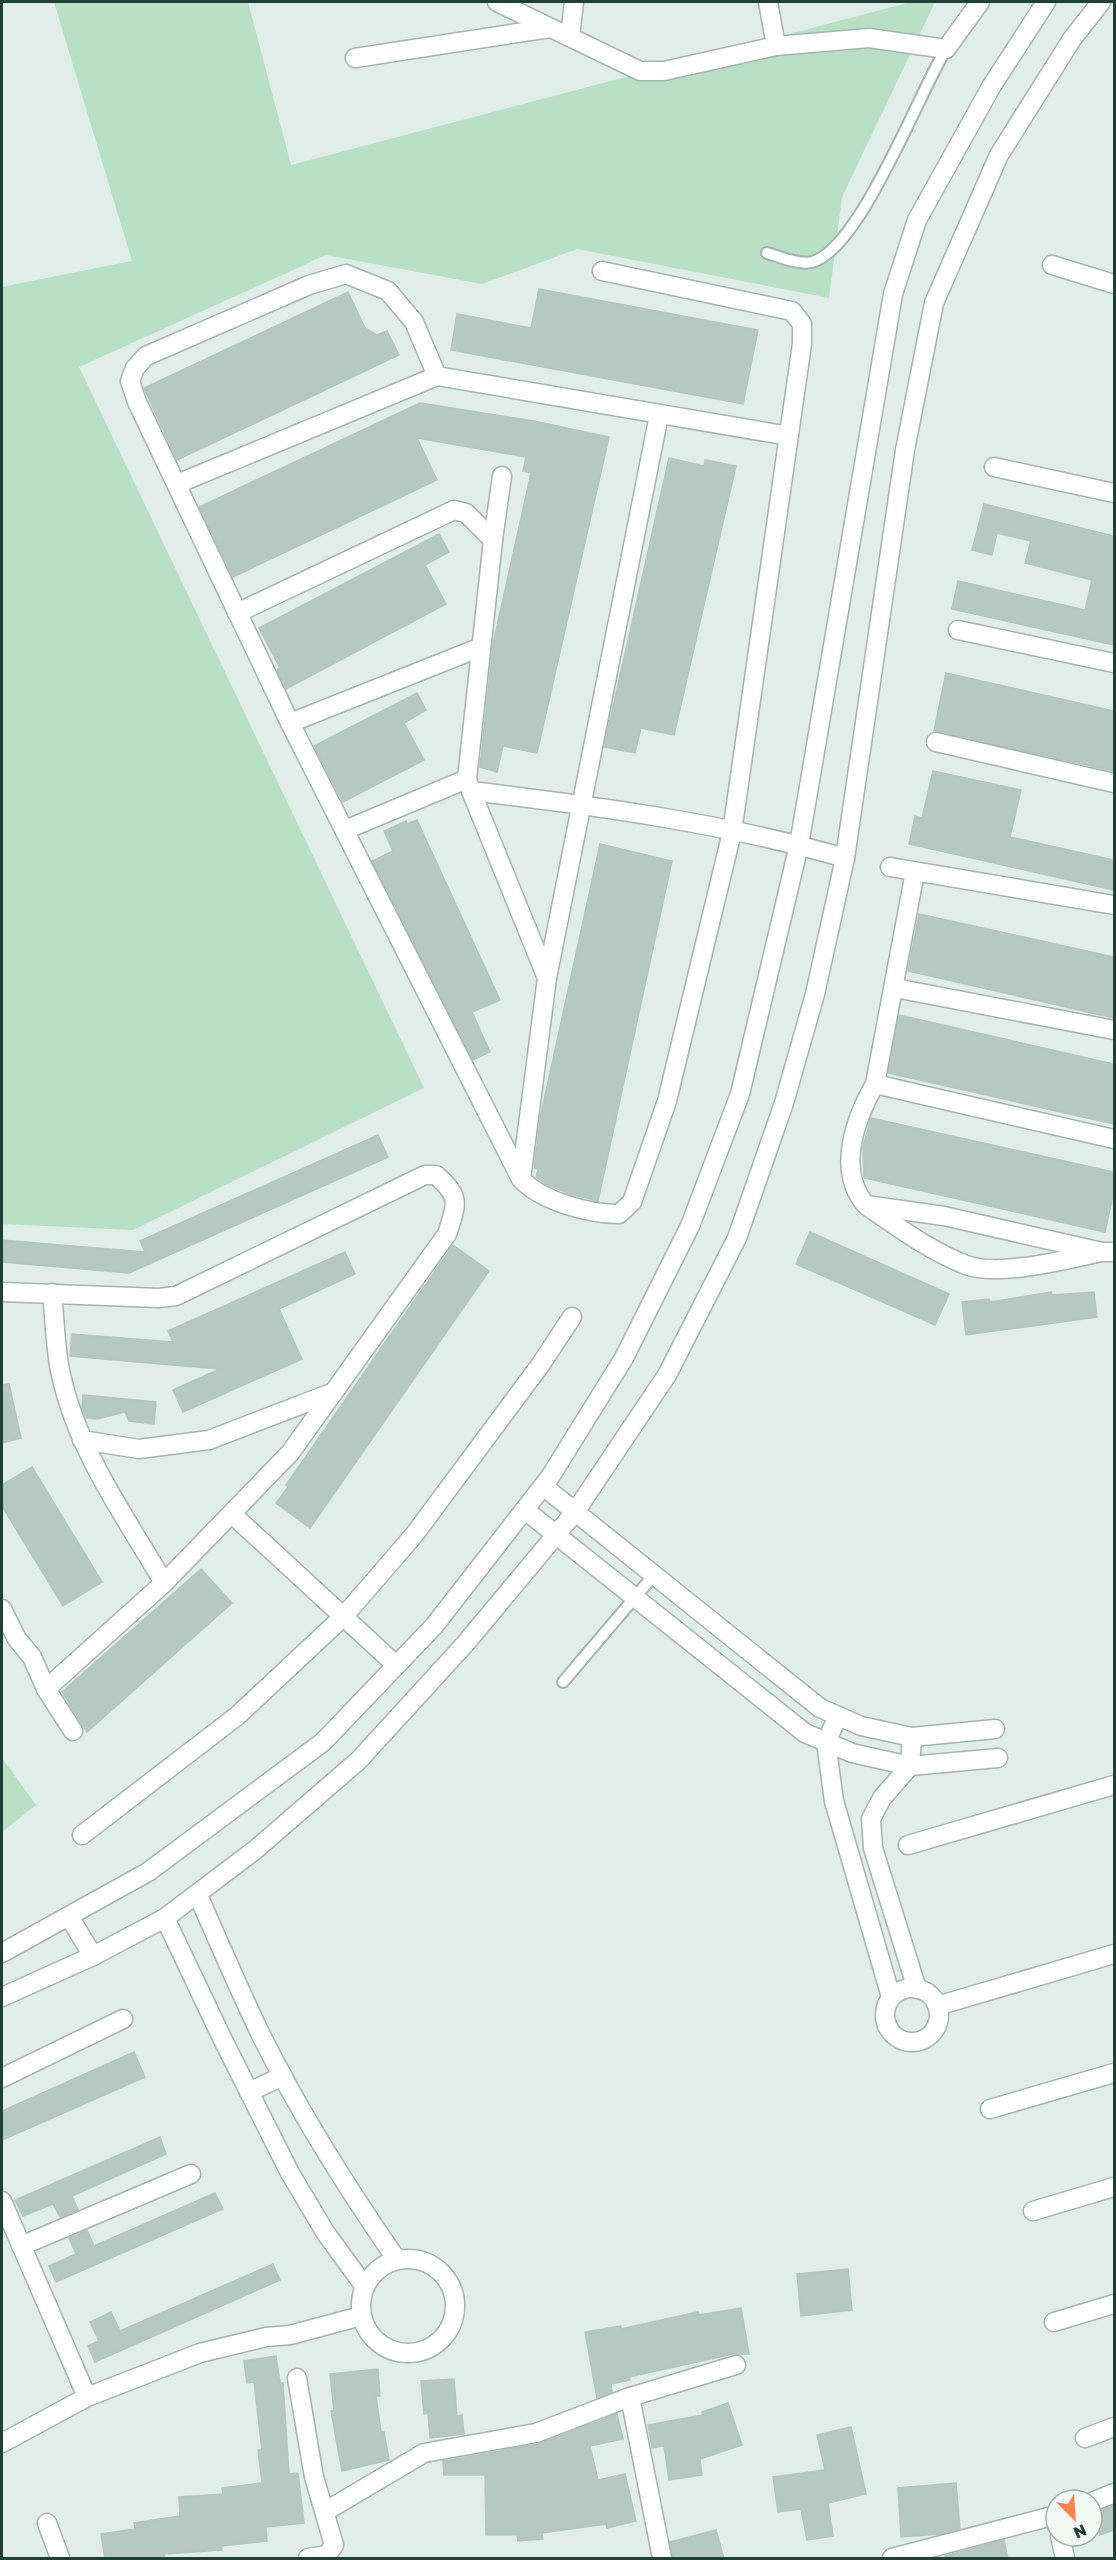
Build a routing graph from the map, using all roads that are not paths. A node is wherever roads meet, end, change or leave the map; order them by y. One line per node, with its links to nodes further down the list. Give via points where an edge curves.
1 (497, 2): 7 (street)
2 (574, 2): 8 (street)
3 (768, 2): 9 (street)
4 (980, 2): 10 (street)
5 (1046, 2): 35 (street, via 991,87 917,220 893,294)
6 (1101, 2): 36 (street, via 1071,39 999,155 934,303 905,450)
7 (550, 28): 8 (street); 11 (street)
8 (570, 37): 9 (street, via 640,71 664,71)
9 (776, 46): 10 (street, via 869,38)
10 (946, 49): 12 (lane, via 847,234 829,254 810,263)
11 (355, 58)
12 (767, 253)
13 (1052, 265): 15 (street)
14 (602, 271): 18 (street, via 792,311 802,324 802,344)
15 (1114, 284)
16 (437, 376): 17 (street); 21 (street); 21 (street, via 414,322 388,291 346,274 309,285 146,356 135,368 130,381 137,402)
17 (659, 415): 18 (street); 32 (street)
18 (789, 436): 34 (street)
19 (994, 467): 22 (street)
20 (502, 476): 23 (street)
21 (177, 484): 24 (street)
22 (1114, 493)
23 (493, 540): 24 (street, via 466,513 454,510); 26 (street)
24 (237, 613): 28 (street)
25 (958, 630): 27 (street)
26 (481, 647): 28 (street); 31 (street)
27 (1114, 663)
28 (290, 723): 33 (street)
29 (936, 742): 30 (street)
30 (1114, 783)
31 (469, 785): 32 (street); 33 (street); 40 (street)
32 (580, 804): 34 (street); 40 (street)
33 (345, 830): 45 (street)
34 (732, 832): 35 (street); 45 (street, via 667,1101 632,1202 619,1214 608,1214 542,1197)
35 (800, 845): 36 (street); 53 (street, via 740,1094 690,1226 624,1358)
36 (844, 858): 55 (street, via 815,994 784,1103 737,1238 667,1375)
37 (890, 867): 38 (street)
38 (915, 872): 39 (street); 41 (street)
39 (1114, 905)
40 (547, 978): 45 (street)
41 (895, 988): 42 (street); 43 (street)
42 (1114, 1030)
43 (875, 1084): 44 (street); 46 (street, via 856,1127 849,1174 855,1193)
44 (1114, 1139)
45 (521, 1179)
46 (866, 1205): 47 (street, via 944,1216); 47 (street, via 917,1240 967,1265 1043,1265)
47 (1108, 1252)
48 (2, 1292): 49 (street)
49 (52, 1293): 51 (street, via 176,1296 415,1179 430,1173 436,1175 455,1197 447,1233); 52 (street, via 61,1375)
50 (572, 1317): 62 (street, via 414,1535)
51 (334, 1392): 52 (street, via 209,1440 139,1449); 56 (street, via 290,1453)
52 (82, 1440): 59 (street, via 94,1468)
53 (543, 1486): 54 (street); 55 (street)
54 (525, 1510): 57 (street); 64 (street, via 434,1626)
55 (575, 1512): 57 (street); 58 (street)
56 (233, 1515): 59 (street); 62 (street)
57 (556, 1534): 60 (street); 77 (street, via 465,1644 359,1760)
58 (654, 1575): 60 (lane); 67 (street, via 820,1708)
59 (164, 1583): 66 (street)
60 (635, 1598): 65 (lane); 71 (street, via 805,1733)
61 (2, 1609): 63 (street)
62 (344, 1616): 64 (street); 75 (street, via 237,1716)
63 (9, 1641): 66 (street, via 32,1657)
64 (396, 1665): 78 (street, via 323,1742 148,1872)
65 (563, 1682)
66 (46, 1689): 69 (street)
67 (838, 1716): 70 (street); 71 (street)
68 (995, 1729): 70 (street)
69 (73, 1731)
70 (912, 1737): 73 (street)
71 (826, 1742): 73 (street, via 852,1753); 85 (street, via 834,1801)
72 (998, 1758): 73 (street)
73 (910, 1767): 83 (street, via 882,1798 871,1819 873,1848)
74 (1114, 1785): 76 (street)
75 (82, 1835)
76 (908, 1845)
77 (198, 1895): 79 (street); 89 (street)
78 (70, 1918): 80 (street); 82 (street)
79 (165, 1918): 82 (street); 91 (street)
80 (2, 1953)
81 (1114, 1954): 86 (street)
82 (93, 1956): 84 (street)
83 (917, 1989): 85 (street, via 899,1991); 86 (street, via 933,1998)
84 (2, 1997)
85 (891, 1997): 86 (street, via 886,2024 897,2038 906,2041 916,2042 932,2033)
86 (937, 2006)
87 (123, 2019): 90 (street)
88 (1114, 2073): 92 (street)
89 (283, 2076): 91 (street); 98 (street, via 353,2197)
90 (2, 2078)
91 (249, 2092): 99 (street, via 290,2173)
92 (990, 2109)
93 (191, 2174): 97 (street)
94 (1114, 2187): 96 (street)
95 (2, 2201): 97 (street)
96 (1033, 2211)
97 (21, 2246): 105 (street)
98 (398, 2260): 99 (street, via 378,2270); 101 (street, via 426,2263 449,2282 455,2311 443,2338 417,2353 388,2349 366,2330)
99 (364, 2287): 101 (street)
100 (1114, 2304): 102 (street)
101 (361, 2316): 105 (street, via 290,2335 200,2352)
102 (1054, 2322)
103 (736, 2365): 106 (street)
104 (297, 2378): 110 (street, via 314,2477)
105 (87, 2397): 109 (street)
106 (630, 2397): 110 (street, via 536,2433 424,2453); 115 (street)
107 (1114, 2427): 108 (street)
108 (1085, 2438)
109 (2, 2443)
110 (326, 2511): 114 (street, via 332,2551)
111 (1044, 2520): 116 (street)
112 (47, 2523): 113 (street)
113 (60, 2559)
114 (308, 2559)
115 (662, 2559)
116 (892, 2559)

